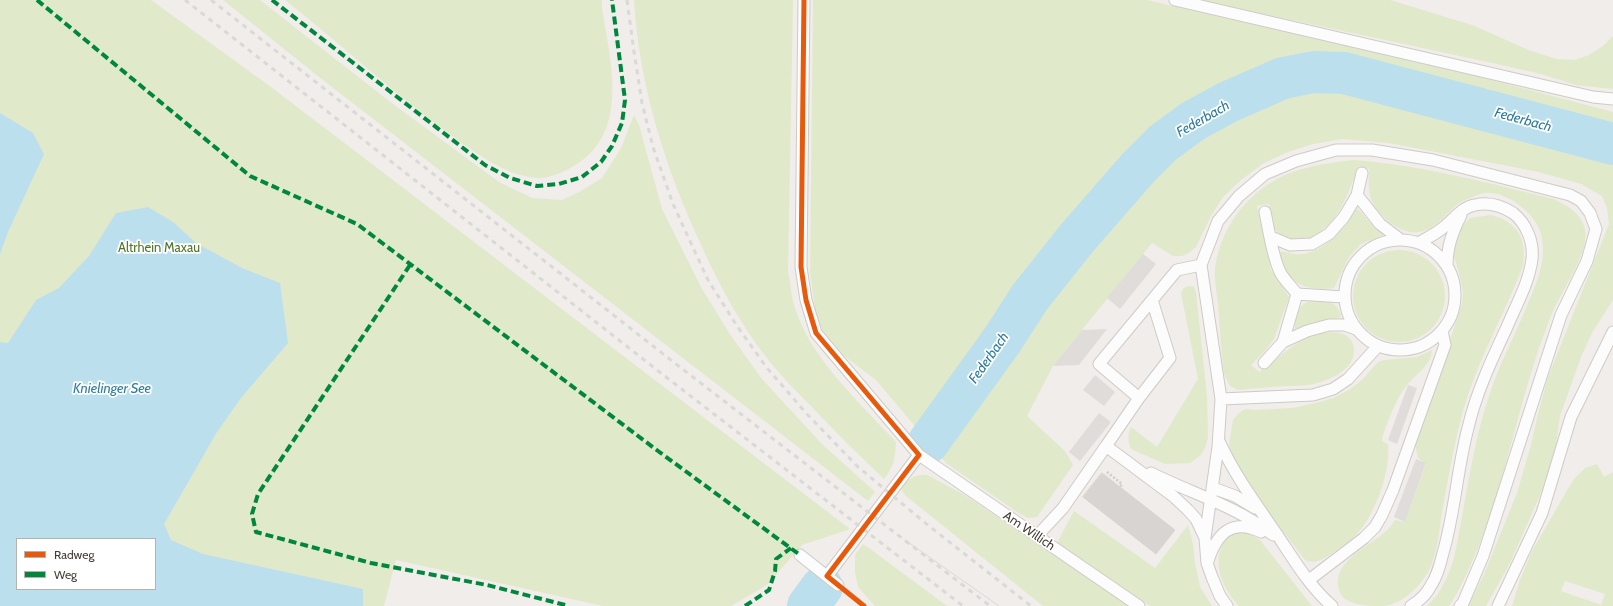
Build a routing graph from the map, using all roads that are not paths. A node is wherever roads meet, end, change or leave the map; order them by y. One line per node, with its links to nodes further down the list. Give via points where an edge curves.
1 (804, 0): 26 (lane, Am Willich, via 801,267 806,300 816,334)
2 (1175, 0): 3 (lane, via 1593,97)
3 (1613, 99)
4 (1362, 173): 5 (lane)
5 (1357, 195): 8 (lane, via 1344,217 1329,234 1312,244 1290,245); 9 (lane, via 1380,224)
6 (1464, 209): 10 (lane, via 1446,226); 12 (lane, via 1450,238); 41 (lane, via 1487,204 1498,205 1509,211 1524,224 1531,244 1532,258 1528,278 1495,351 1468,427 1447,538 1438,570 1430,588)
7 (1265, 212): 8 (lane)
8 (1271, 237): 13 (lane, via 1274,257 1281,273)
9 (1402, 240): 10 (lane); 14 (lane, via 1390,240 1379,244 1361,255 1348,274)
10 (1418, 243): 12 (lane, via 1431,249)
11 (1201, 265): 15 (lane, via 1177,270); 23 (lane); 42 (lane, via 1218,221 1239,196 1265,174 1296,161 1336,150 1372,150 1448,164 1570,195 1581,201 1590,213 1596,229 1587,260 1561,316 1484,556)
12 (1447, 266): 17 (lane, via 1455,286 1455,295 1450,319)
13 (1297, 294): 14 (lane); 19 (lane)
14 (1344, 297): 16 (lane, via 1349,317)
15 (1152, 300): 22 (lane, via 1170,358); 22 (lane, via 1099,364)
16 (1356, 329): 19 (lane, via 1329,325); 20 (lane)
17 (1442, 331): 20 (lane, via 1420,347 1393,350); 36 (lane, via 1445,345 1382,515 1364,538)
18 (1613, 332): 43 (lane, via 1571,417 1542,513)
19 (1283, 342): 21 (lane)
20 (1378, 346): 23 (lane, via 1348,379 1333,389 1313,395)
21 (1264, 363)
22 (1139, 398): 25 (lane)
23 (1221, 399): 24 (lane)
24 (1218, 441): 28 (lane); 29 (lane, via 1237,477)
25 (1106, 446): 27 (lane); 30 (lane, via 1063,508)
26 (918, 456): 30 (lane, Am Willich); 35 (lane)
27 (1126, 461): 28 (lane, via 1198,495); 31 (lane, via 1188,510 1196,519)
28 (1212, 494): 29 (lane, via 1249,503); 31 (lane); 32 (lane)
29 (1262, 513): 32 (lane)
30 (1037, 536): 38 (lane, Am Willich)
31 (1205, 538): 34 (lane)
32 (1282, 541): 34 (lane, via 1250,527 1229,528 1216,543); 36 (lane)
33 (800, 555): 35 (lane)
34 (1207, 563): 39 (lane, via 1220,596)
35 (827, 576): 37 (lane)
36 (1309, 580): 40 (lane)
37 (838, 585)
38 (1139, 606)
39 (1227, 606)
40 (1332, 606)
41 (1411, 606)
42 (1460, 606)
43 (1498, 606)

